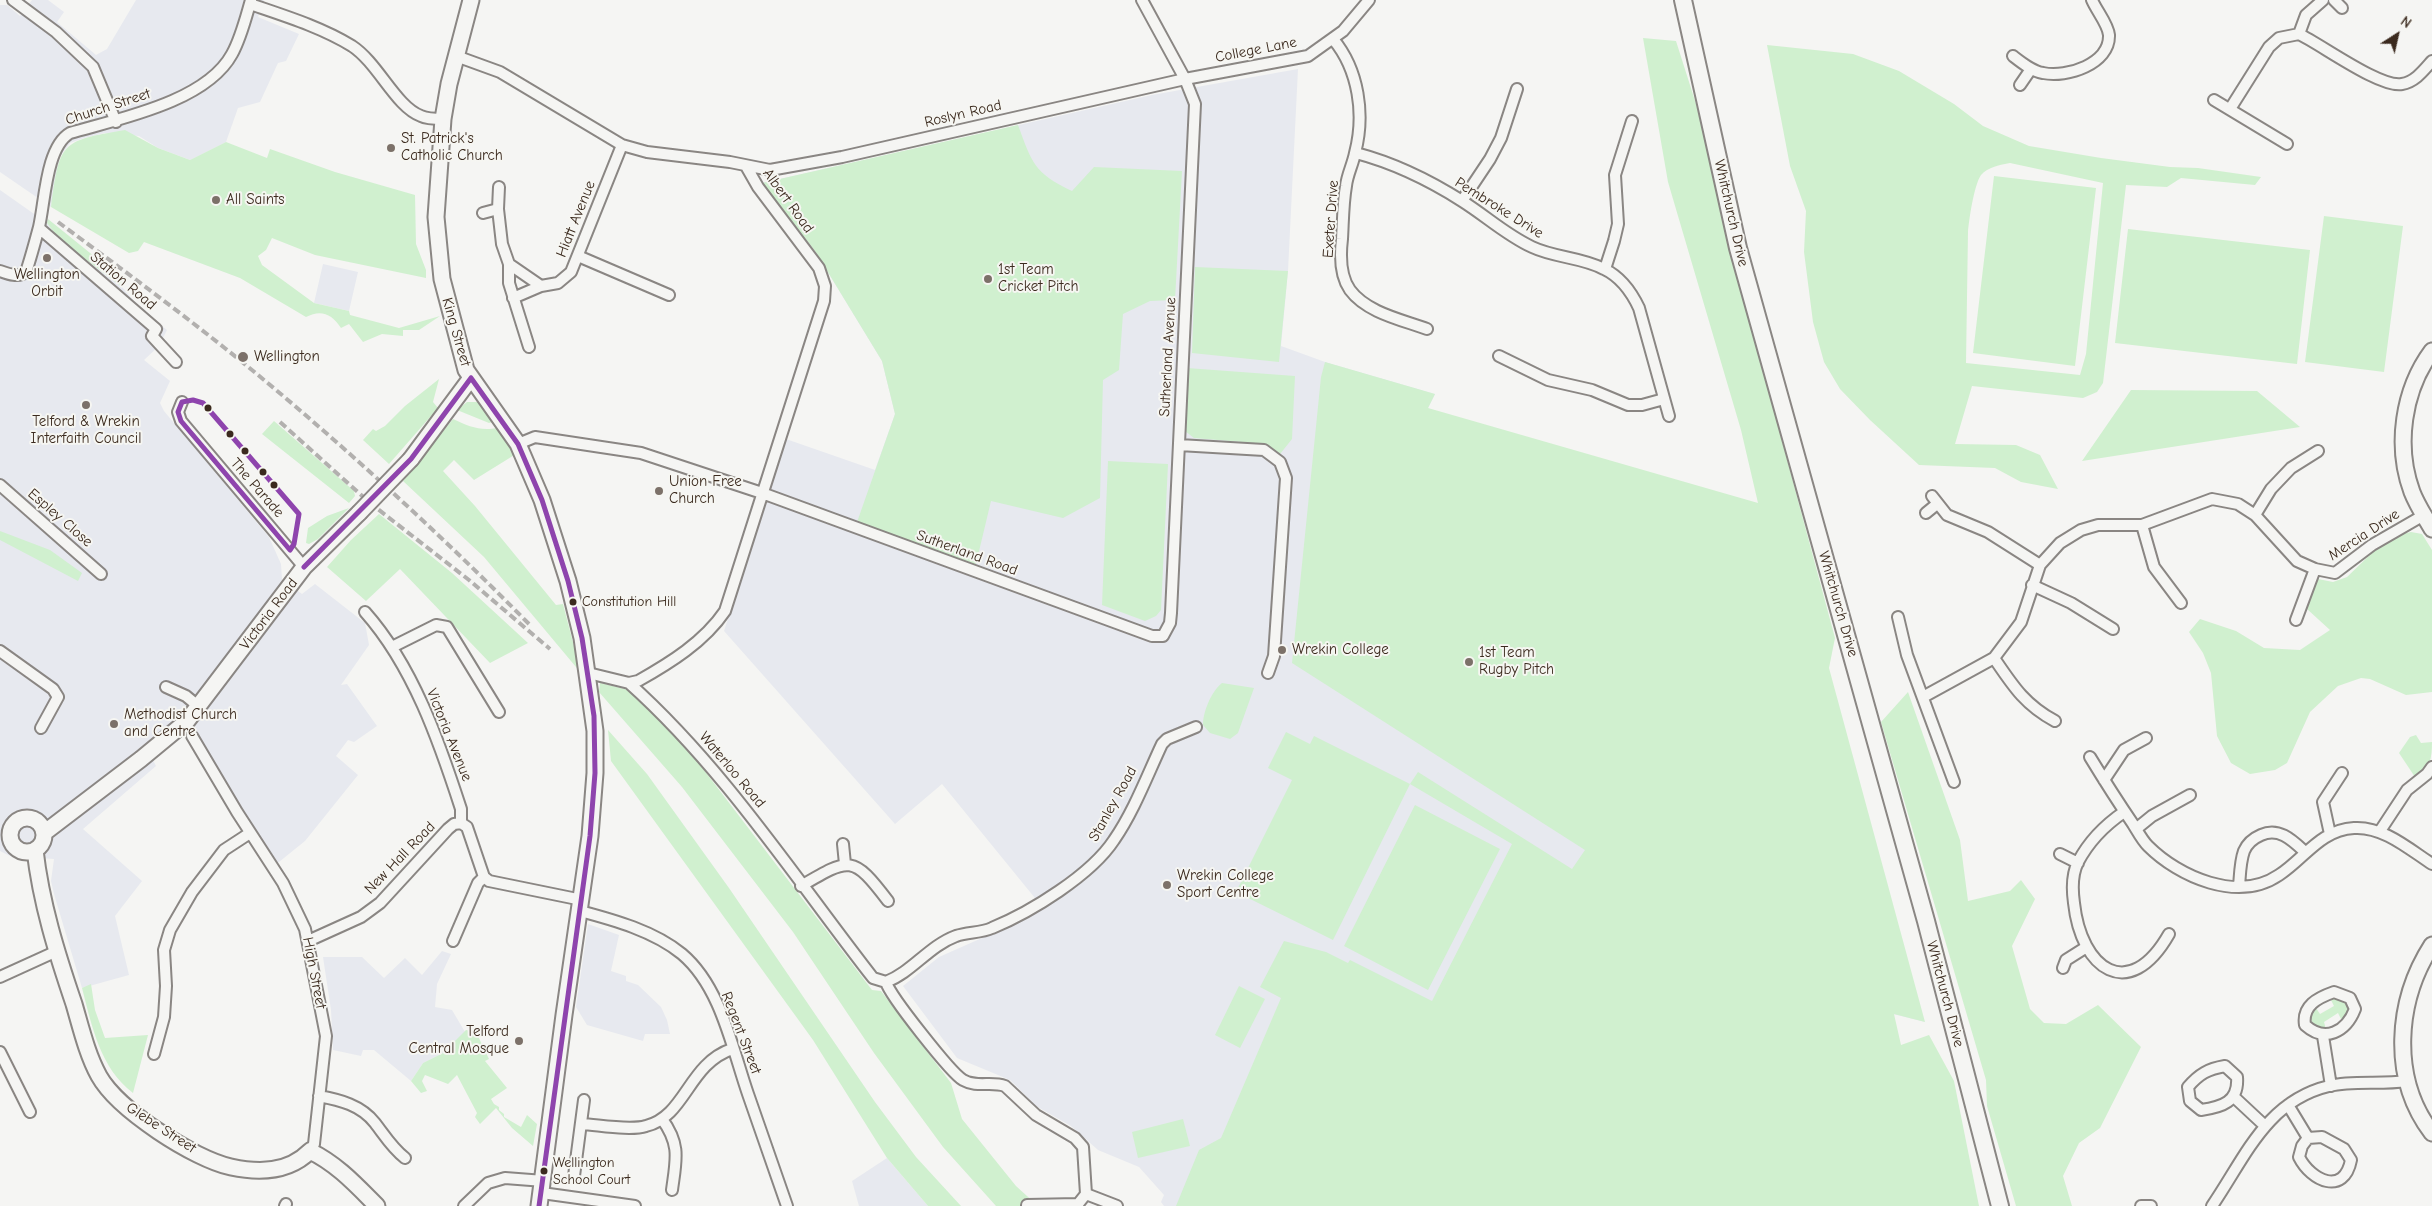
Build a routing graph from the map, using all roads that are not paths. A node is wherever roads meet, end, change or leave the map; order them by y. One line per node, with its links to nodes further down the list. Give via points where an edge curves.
1 (14, 0): 22 (street, via 56,32 93,67)
2 (471, 0): 11 (street, King Street)
3 (1142, 0): 15 (street, Sutherland Avenue)
4 (1370, 0): 10 (street, College Lane)
5 (1683, 0): 147 (main road, Whitchurch Drive, via 1738,248 1926,921)
6 (2092, 0): 14 (street, via 2109,32 2108,44 2099,58 2080,70 2056,74)
7 (2323, 0): 9 (street, via 2306,15)
8 (251, 2): 20 (street, via 308,24 353,47 375,67 408,109 421,117); 22 (street, Church Street, via 232,55 218,72 181,96)
9 (2299, 34): 13 (street, via 2392,85 2411,81); 19 (street, via 2279,38 2269,47)
10 (1333, 39): 15 (street, College Lane, via 1308,56); 25 (street, Exeter Drive, via 1345,53 1356,86 1359,123)
11 (456, 56): 20 (street, King Street); 24 (street, Albert Road, via 500,72)
12 (2013, 56): 14 (street)
13 (2432, 61)
14 (2031, 69): 16 (street)
15 (1185, 79): 26 (street, Roslyn Road, via 800,166 770,170); 49 (street, Sutherland Avenue, via 1195,104)
16 (2020, 85)
17 (1517, 89): 28 (street, via 1497,145)
18 (2214, 100): 19 (street)
19 (2230, 109): 23 (street)
20 (444, 119): 44 (street, King Street, via 436,217 442,279 466,370)
21 (1632, 120): 34 (street, via 1615,174 1618,224)
22 (116, 122): 31 (street, Church Street, via 64,137 54,156)
23 (2287, 144)
24 (622, 145): 26 (street, Albert Road, via 647,152); 32 (street, Hiatt Avenue)
25 (1356, 153): 28 (street, Pembroke Drive, via 1400,167); 39 (street, Exeter Drive, via 1346,185 1340,256 1343,273 1350,290 1365,304)
26 (746, 166): 52 (street, Albert Road, via 758,188 819,268 825,286 824,301)
27 (499, 191): 29 (street)
28 (1462, 201): 34 (street, Pembroke Drive, via 1532,248)
29 (498, 209): 30 (street); 33 (street, via 502,244)
30 (483, 213)
31 (40, 224): 35 (street, Church Street, via 26,272 9,275); 43 (street, Station Road, via 156,329 152,336)
32 (578, 256): 36 (street, Hiatt Avenue, via 567,278); 37 (street)
33 (509, 264): 36 (street); 38 (street)
34 (1604, 269): 45 (street, Pembroke Drive, via 1631,291)
35 (0, 270)
36 (541, 286): 38 (street, Hiatt Avenue)
37 (669, 295)
38 (513, 298): 40 (street)
39 (1427, 329)
40 (529, 347)
41 (2432, 351): 55 (street, via 2413,384 2405,418 2403,447 2412,492)
42 (1499, 356): 45 (street, via 1548,380 1592,390 1628,405)
43 (176, 362)
44 (472, 378): 48 (street, King Street); 59 (street, Victoria Road, bridge, via 411,459)
45 (1664, 399): 47 (street, Pembroke Drive)
46 (182, 402): 59 (street, The Parade, via 178,412 181,422)
47 (1668, 416)
48 (518, 444): 52 (street, via 535,437 640,453); 73 (street, King Street, via 542,500 568,581)
49 (1180, 445): 68 (street, Sutherland Avenue, via 1171,613 1170,623); 72 (street, via 1264,450 1280,462 1286,478 1274,656)
50 (2318, 451): 54 (street, via 2291,468 2271,489)
51 (0, 485): 61 (street, Espley Close)
52 (762, 493): 68 (street, Sutherland Road, via 1152,636); 74 (street, via 725,611 715,626 700,640 639,680)
53 (1926, 513): 58 (street, via 1934,500 1947,515 1988,532)
54 (2255, 515): 56 (street, Mercia Drive, via 2238,504 2212,499); 60 (street, Mercia Drive, via 2297,561)
55 (2424, 515): 57 (street); 60 (street, Mercia Drive, via 2372,545 2335,574)
56 (2142, 525): 58 (street, Mercia Drive, via 2098,525 2081,530 2060,543); 63 (street, via 2154,567)
57 (2432, 529)
58 (2040, 565): 62 (street, Mercia Drive)
59 (304, 567): 77 (street, Victoria Road)
60 (2314, 570): 66 (street)
61 (101, 574)
62 (2032, 585): 67 (street, via 2071,603); 71 (street, Mercia Drive, via 2021,622)
63 (2181, 603)
64 (365, 612): 69 (street, Victoria Avenue)
65 (1898, 617): 76 (street, via 1907,655)
66 (2296, 620)
67 (2113, 629)
68 (1162, 636)
69 (392, 647): 78 (street, via 436,625 447,628); 91 (street, Victoria Avenue, via 434,734 461,809)
70 (0, 650): 80 (street, via 53,689 58,697)
71 (1994, 658): 76 (street, Mercia Drive); 79 (street, via 2021,697)
72 (1268, 672)
73 (588, 673): 74 (street); 109 (street, King Street, via 596,748)
74 (629, 683): 106 (street, Waterloo Road, via 681,732 760,828)
75 (166, 687): 77 (street)
76 (1923, 697): 88 (street)
77 (198, 706): 92 (street, Victoria Road, via 186,721 141,759 71,810 59,823)
78 (499, 712)
79 (2055, 721)
80 (41, 728)
81 (1196, 728): 118 (street, Stanley Road, via 1162,744 1115,839 1097,862 1048,898 984,931 955,936)
82 (192, 736): 96 (street, High Street)
83 (2146, 738): 87 (street, via 2124,750)
84 (2090, 757): 87 (street)
85 (2432, 767): 94 (street, via 2407,790)
86 (2342, 773): 97 (street, via 2323,802)
87 (2104, 780): 90 (street)
88 (1954, 782)
89 (2190, 795): 93 (street)
90 (2124, 812): 93 (street); 102 (street, via 2100,832)
91 (461, 823): 105 (street, Victoria Avenue, via 467,827); 111 (street, New Hall Road, via 448,829 380,902 361,917)
92 (41, 827): 95 (street, Victoria Road, via 23,818); 99 (street, Victoria Road, via 42,843)
93 (2136, 829): 107 (street, via 2147,846 2179,869 2210,883)
94 (2380, 831): 97 (street, via 2355,828); 104 (street)
95 (6, 832): 99 (street, Victoria Road, via 16,847)
96 (250, 833): 111 (street, High Street, via 283,883); 122 (street, via 224,850 192,892 170,930 164,950 164,1017)
97 (2330, 834): 100 (street)
98 (843, 844): 103 (street)
99 (30, 850): 115 (street, Glebe Street)
100 (2305, 852): 107 (street, via 2271,881); 107 (street, via 2278,832 2267,832 2254,838 2244,850)
101 (2060, 854): 102 (street)
102 (2078, 863): 114 (street, via 2072,892)
103 (845, 864): 106 (street); 108 (street, via 862,869)
104 (2432, 864)
105 (484, 877): 109 (street); 112 (street, via 478,883)
106 (801, 886): 118 (street, Waterloo Road, via 872,978)
107 (2239, 886)
108 (888, 901)
109 (581, 905): 120 (street, Regent Street, via 648,934 681,953 713,997); 139 (street, King Street)
110 (2169, 934): 114 (street, via 2156,955 2131,972 2113,971 2093,958)
111 (308, 941): 125 (street, High Street, via 326,1036)
112 (453, 941)
113 (2432, 945): 123 (street, via 2418,971 2407,1005 2402,1045)
114 (2085, 948): 116 (street, via 2066,960)
115 (57, 951): 117 (street); 135 (street, Glebe Street, via 88,1050 100,1077 132,1114 219,1164 256,1172 279,1168)
116 (2063, 968)
117 (0, 977)
118 (886, 982): 140 (street, via 957,1076 977,1085 1005,1086 1036,1115 1075,1138 1083,1147)
119 (2323, 1036): 119 (street, via 2305,1025 2306,1010 2318,999 2334,992 2350,998 2355,1009 2351,1019 2339,1030); 124 (street)
120 (732, 1049): 130 (street, via 709,1061); 145 (street, Regent Street)
121 (0, 1052): 129 (street)
122 (154, 1054)
123 (2406, 1081): 124 (street); 133 (street, via 2418,1111)
124 (2331, 1086): 128 (street, via 2313,1091)
125 (319, 1096): 135 (street, High Street, via 314,1144); 136 (street, via 340,1100 364,1112 393,1148)
126 (2234, 1097): 126 (street, via 2216,1107 2201,1110 2190,1101 2188,1087 2198,1075 2225,1066 2237,1077); 132 (street)
127 (584, 1100): 131 (street)
128 (2288, 1105): 132 (street); 134 (street)
129 (30, 1112)
130 (662, 1119): 131 (street, via 640,1127); 138 (street, via 676,1149)
131 (582, 1124): 137 (street)
132 (2264, 1125): 150 (street)
133 (2432, 1133)
134 (2308, 1138): 134 (street, via 2322,1137 2344,1149 2351,1160 2348,1173 2341,1180 2329,1182 2304,1166 2299,1157)
135 (310, 1151): 142 (street, via 334,1165)
136 (406, 1158)
137 (574, 1176)
138 (672, 1190)
139 (542, 1193): 143 (street, via 505,1178 488,1183); 144 (street)
140 (1086, 1194): 141 (street, via 1078,1204); 146 (street)
141 (1027, 1205)
142 (377, 1206)
143 (464, 1206)
144 (635, 1206)
145 (787, 1206)
146 (1117, 1206)
147 (2000, 1206)
148 (2141, 1206): 149 (street)
149 (2151, 1206)
150 (2212, 1206)

